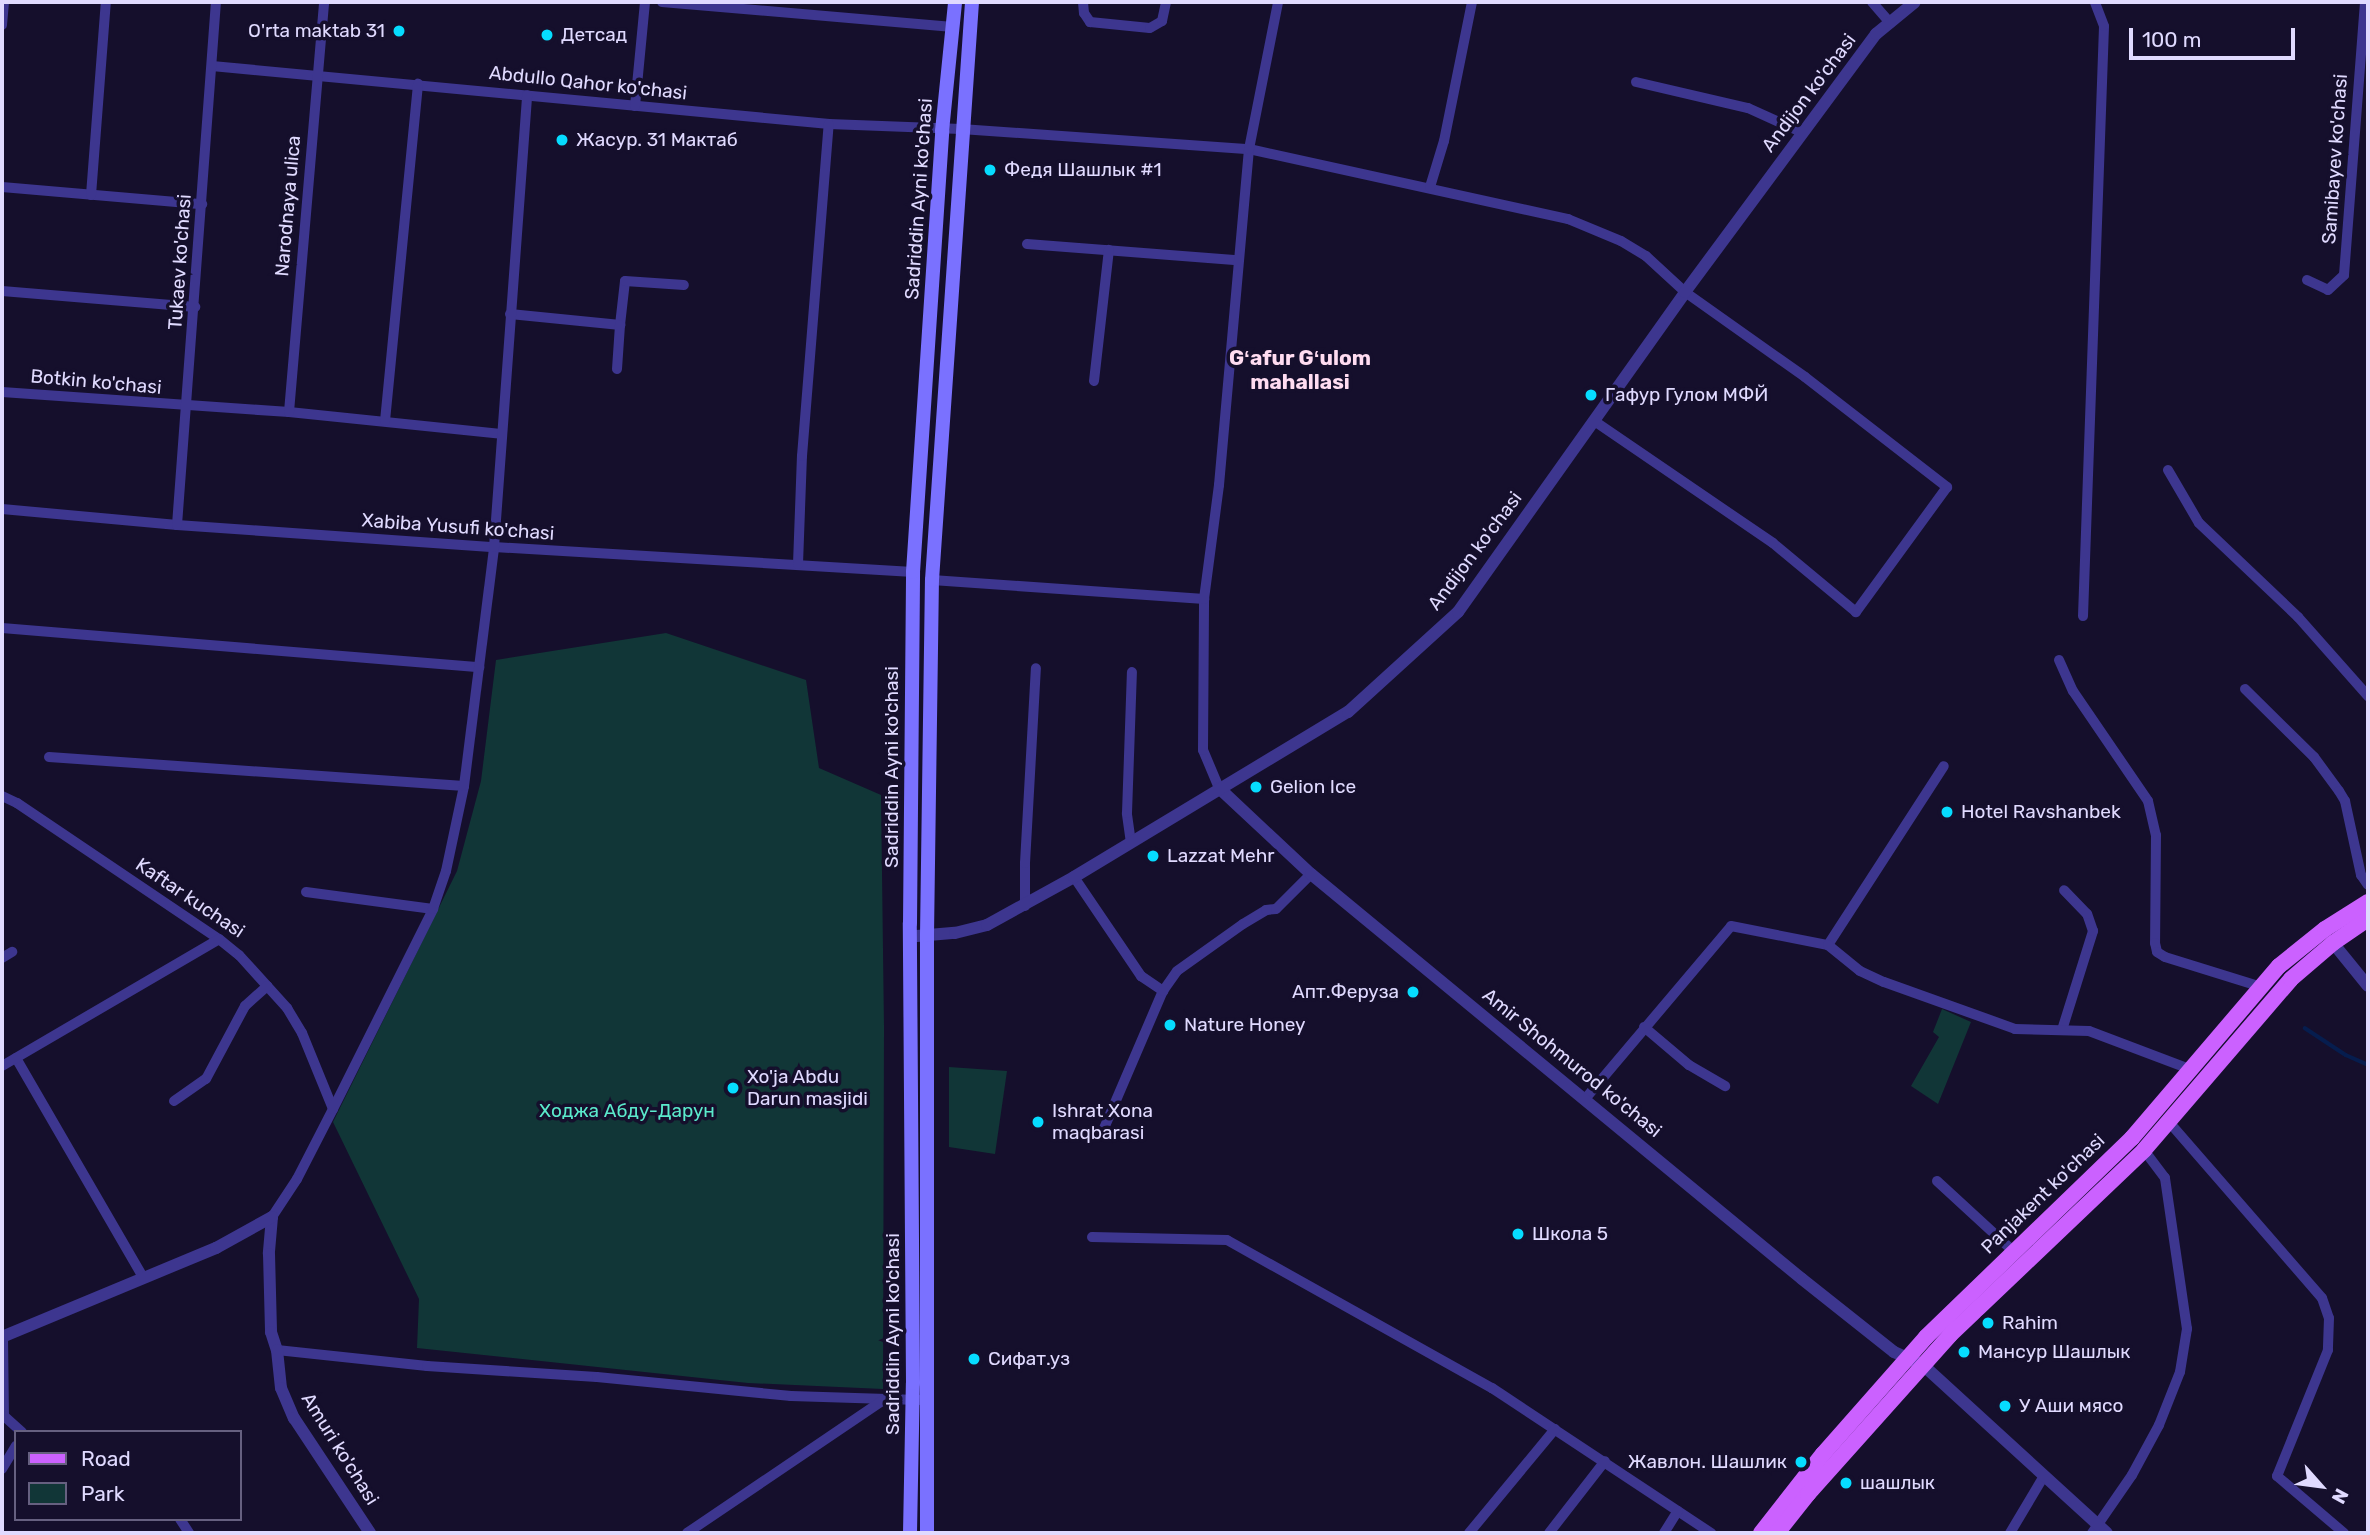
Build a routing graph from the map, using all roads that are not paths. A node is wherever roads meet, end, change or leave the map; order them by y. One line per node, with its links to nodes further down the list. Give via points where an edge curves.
1 (4, 2): 18 (street)
2 (106, 2): 33 (street)
3 (216, 2): 20 (street, Tukaev ko'chasi)
4 (324, 2): 21 (street, Narodnaya ulica)
5 (645, 2): 25 (street)
6 (662, 2): 19 (street)
7 (955, 2): 19 (main road, Sadriddin Ayni ko'chasi)
8 (972, 2): 27 (main road, Sadriddin Ayni ko'chasi)
9 (1083, 2): 10 (street, via 1090,22 1150,28 1162,21)
10 (1166, 2)
11 (1278, 2): 30 (street)
12 (1472, 2): 32 (street)
13 (1872, 2): 17 (street)
14 (1915, 2): 17 (street, Andijon ko'chasi)
15 (2095, 2): 61 (street, via 2104,26)
16 (2365, 2): 38 (street, Samibayev ko'chasi, via 2344,275 2328,289)
17 (1890, 23): 29 (street, Andijon ko'chasi, via 1876,34)
18 (2, 25)
19 (953, 27): 28 (main road, Sadriddin Ayni ko'chasi)
20 (212, 66): 21 (street, Abdullo Qahor ko'chasi); 34 (street, Tukaev ko'chasi)
21 (316, 73): 23 (street, Abdullo Qahor ko'chasi); 49 (street, Narodnaya ulica)
22 (1636, 82): 29 (street, via 1748,108)
23 (418, 84): 24 (street, Abdullo Qahor ko'chasi); 50 (street)
24 (527, 95): 25 (street, Abdullo Qahor ko'chasi); 43 (street)
25 (635, 106): 26 (street, Abdullo Qahor ko'chasi)
26 (829, 124): 28 (street, Abdullo Qahor ko'chasi); 57 (street, via 802,456)
27 (961, 129): 28 (street, Abdullo Qahor ko'chasi); 30 (street, Abdullo Qahor ko'chasi); 59 (main road, Sadriddin Ayni ko'chasi)
28 (942, 131): 58 (main road, Sadriddin Ayni ko'chasi)
29 (1803, 133): 41 (street, Andijon ko'chasi)
30 (1249, 149): 32 (street, Abdullo Qahor ko'chasi); 37 (street)
31 (2, 187): 33 (street)
32 (1430, 187): 41 (street, Abdullo Qahor ko'chasi, via 1568,219 1646,256)
33 (91, 195): 34 (street)
34 (202, 204): 42 (street, Tukaev ko'chasi)
35 (1027, 244): 36 (street)
36 (1109, 250): 37 (street); 46 (street)
37 (1237, 260): 60 (street, via 1219,485)
38 (2306, 281)
39 (684, 285): 44 (street, via 625,281)
40 (2, 291): 42 (street)
41 (1685, 292): 51 (street, Andijon ko'chasi); 51 (street, Abdullo Qahor ko'chasi, via 1947,487 1856,612 1773,543)
42 (194, 307): 48 (street, Tukaev ko'chasi)
43 (510, 314): 44 (street); 52 (street)
44 (620, 325): 45 (street)
45 (617, 369)
46 (1094, 381)
47 (2, 392): 48 (street, Botkin ko'chasi)
48 (186, 407): 49 (street, Botkin ko'chasi); 55 (street, Tukaev ko'chasi)
49 (289, 412): 50 (street, Botkin ko'chasi)
50 (385, 421): 52 (street, Botkin ko'chasi)
51 (1594, 421): 72 (street, Andijon ko'chasi, via 1458,612 1348,712)
52 (501, 434): 56 (street)
53 (2168, 470): 68 (street, via 2199,523 2298,617)
54 (2, 509): 55 (street, Xabiba Yusufi ko'chasi)
55 (177, 525): 56 (street, Xabiba Yusufi ko'chasi)
56 (494, 547): 57 (street, Xabiba Yusufi ko'chasi); 64 (street)
57 (798, 564): 58 (street, Xabiba Yusufi ko'chasi)
58 (913, 572): 85 (main road, Sadriddin Ayni ko'chasi)
59 (932, 580): 60 (street); 84 (main road, Sadriddin Ayni ko'chasi)
60 (1204, 599): 72 (street, via 1203,750)
61 (2083, 616)
62 (2, 628): 64 (street)
63 (2059, 660): 90 (street, via 2073,691 2148,801 2156,835 2157,952)
64 (479, 667): 71 (street)
65 (1036, 668): 81 (street)
66 (1132, 672): 74 (street, via 1127,813)
67 (2245, 689): 77 (street, via 2314,757 2339,791 2361,875)
68 (2368, 696)
69 (49, 757): 71 (street)
70 (1944, 766): 88 (street)
71 (464, 786): 82 (street)
72 (1219, 788): 74 (street, Andijon ko'chasi); 75 (street, Amir Shohmurod ko'chasi)
73 (2, 796): 86 (street, Kaftar kuchasi)
74 (1131, 843): 76 (street, Andijon ko'chasi)
75 (1311, 874): 92 (street, via 1276,909 1243,924 1177,971); 98 (street, Amir Shohmurod ko'chasi)
76 (1074, 877): 81 (street, Andijon ko'chasi); 92 (street, via 1141,976)
77 (2368, 885)
78 (2064, 890): 94 (street, via 2087,914 2093,931)
79 (306, 892): 82 (street)
80 (2368, 902): 90 (main road, Panjakent ko'chasi, via 2301,947)
81 (1026, 906): 84 (street, Andijon ko'chasi, via 987,925)
82 (433, 909): 100 (street)
83 (2368, 919): 87 (main road, Panjakent ko'chasi)
84 (927, 935): 85 (street, Andijon ko'chasi); 114 (main road, Sadriddin Ayni ko'chasi)
85 (910, 937): 113 (main road, Sadriddin Ayni ko'chasi)
86 (219, 939): 89 (street, Kaftar kuchasi); 95 (street)
87 (2333, 943): 91 (street); 101 (main road, Panjakent ko'chasi, via 2291,979)
88 (1828, 945): 93 (street, via 1731,926); 94 (street, via 1860,971 1902,988 2015,1029)
89 (267, 986): 99 (street, via 244,1006 206,1079); 100 (street, Kaftar kuchasi, via 302,1033)
90 (2262, 986): 96 (main road, Panjakent ko'chasi)
91 (2368, 986)
92 (1163, 991): 102 (street)
93 (1644, 1027): 97 (street, via 1689,1065); 98 (street)
94 (2062, 1030): 96 (street, via 2089,1031)
95 (7, 1060): 108 (street)
96 (2192, 1070): 107 (main road, Panjakent ko'chasi, via 2132,1138)
97 (1725, 1086)
98 (1585, 1099): 111 (street, Amir Shohmurod ko'chasi, via 1812,1287 1894,1352)
99 (174, 1101)
100 (333, 1109): 105 (street, via 298,1179)
101 (2169, 1122): 103 (main road, Panjakent ko'chasi); 134 (street, via 2322,1298 2329,1318 2328,1350 2277,1476)
102 (1102, 1133)
103 (2144, 1150): 111 (main road, Panjakent ko'chasi); 122 (street, via 2165,1178 2187,1329 2180,1372 2159,1425)
104 (1937, 1181): 107 (street)
105 (272, 1217): 108 (street, via 216,1248); 110 (street, Amuri ko'chasi, via 271,1332)
106 (1092, 1237): 115 (street, via 1227,1240 1492,1388)
107 (2013, 1251): 111 (main road, Panjakent ko'chasi)
108 (143, 1277): 109 (street)
109 (2, 1337): 116 (street, via 4,1416)
110 (277, 1350): 112 (street, via 791,1395); 123 (street, Amuri ko'chasi, via 281,1388 294,1418)
111 (1915, 1362): 120 (street, Amir Shohmurod ko'chasi); 131 (main road, Panjakent ko'chasi, via 1823,1454); 132 (main road, Panjakent ko'chasi)
112 (888, 1397): 113 (street); 124 (street)
113 (913, 1399): 114 (street); 125 (main road, Sadriddin Ayni ko'chasi)
114 (929, 1400): 126 (main road, Sadriddin Ayni ko'chasi)
115 (1555, 1429): 118 (street); 127 (street)
116 (20, 1430)
117 (14, 1449): 119 (street)
118 (1605, 1461): 121 (street); 128 (street)
119 (2, 1469)
120 (2044, 1476): 122 (street, Amir Shohmurod ko'chasi); 133 (street)
121 (1678, 1511): 129 (street); 130 (street)
122 (2099, 1530)
123 (370, 1533)
124 (687, 1533)
125 (910, 1533)
126 (927, 1533)
127 (1469, 1533)
128 (1549, 1533)
129 (1664, 1533)
130 (1711, 1533)
131 (1761, 1533)
132 (1777, 1533)
133 (2010, 1533)
134 (2344, 1533)

